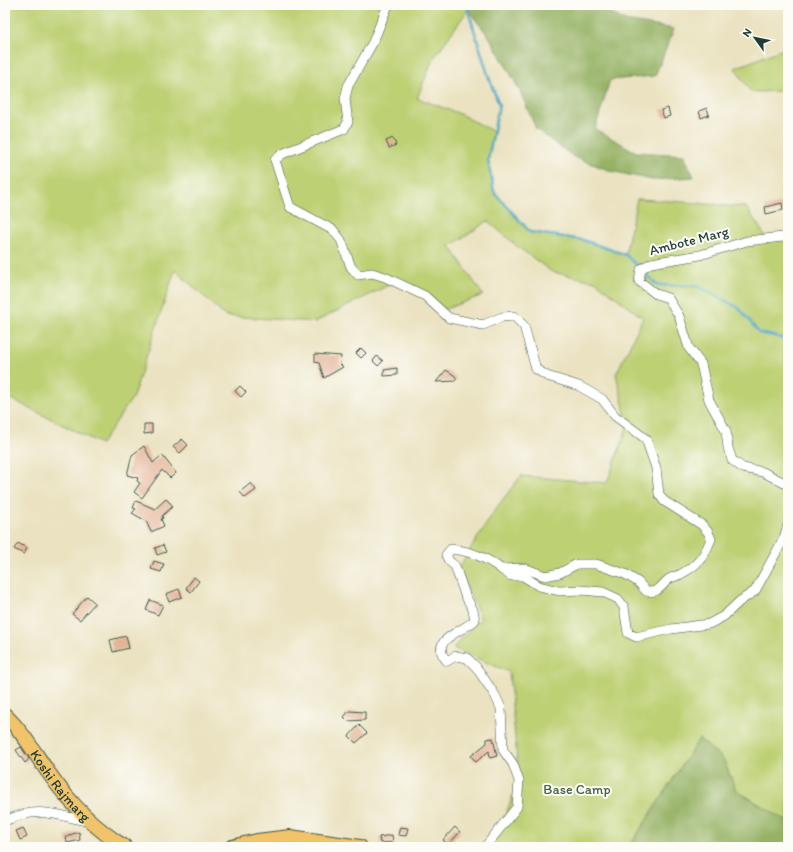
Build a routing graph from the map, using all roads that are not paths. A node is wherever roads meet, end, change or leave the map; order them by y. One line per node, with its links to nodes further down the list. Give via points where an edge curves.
1 (388, 5): 5 (street, via 373,42 348,86 345,99 348,122 344,129 282,154 275,160 290,207 333,230 341,240 351,266 358,276 372,273 425,296 449,318 483,325 514,316 524,326 536,369 547,376 579,386 602,399 615,416 646,439 656,468 659,494 664,501 702,526 711,539 704,556 654,593 646,591 625,574 596,564 577,564 560,573 545,576 524,568)
2 (788, 238): 3 (street, Ambote Marg, via 747,241 700,255 652,263 640,269 639,281 656,294 668,298 679,316 688,348 701,364 709,400 726,431 732,460 743,468 763,472)
3 (788, 485)
4 (788, 525): 5 (street, via 784,538 755,591 724,616 710,624 636,637 628,634 624,607 618,599 604,592 559,591 539,586 523,576 512,576)
5 (501, 569): 12 (street, via 486,558 468,552 451,549 446,555 455,566 475,620 449,634 442,648 442,655 447,661 456,656 467,658 495,694 500,708 503,750 513,764 519,781 517,808)
6 (5, 715): 8 (main road, Koshi Rajmarg, via 26,739 72,803)
7 (5, 821): 8 (street, via 26,812 38,811)
8 (90, 822): 9 (main road, Koshi Rajmarg, via 106,836)
9 (125, 847)
10 (232, 847): 11 (main road, via 290,837)
11 (360, 847)
12 (485, 847)

